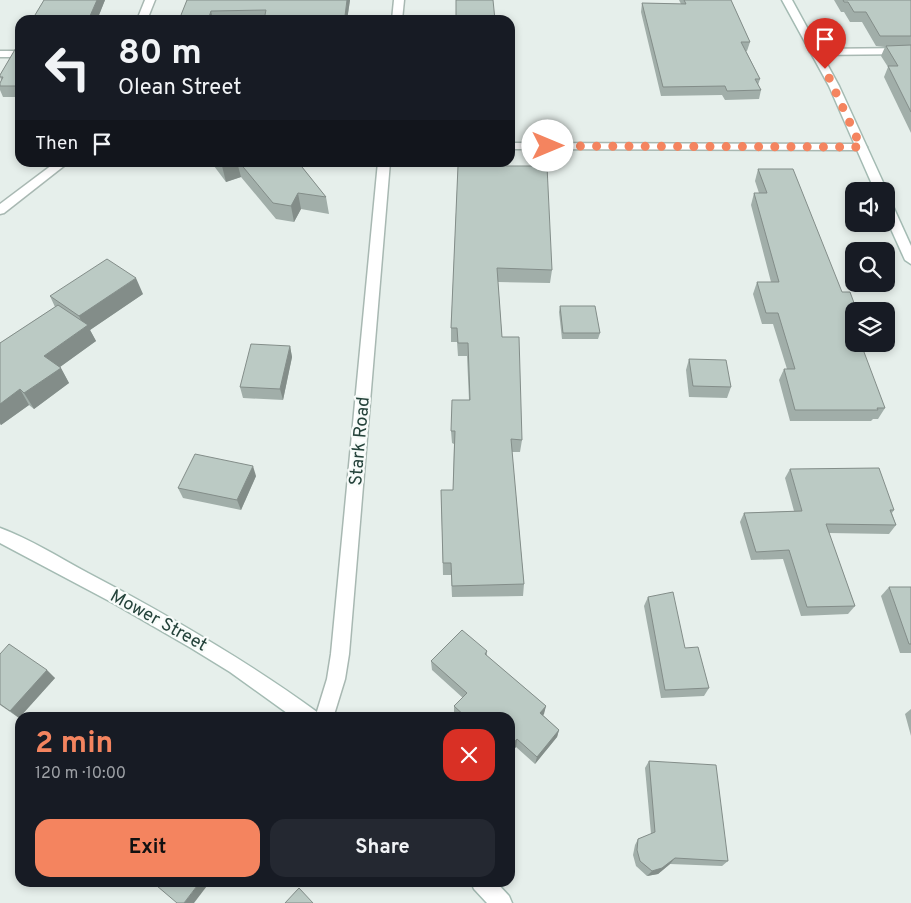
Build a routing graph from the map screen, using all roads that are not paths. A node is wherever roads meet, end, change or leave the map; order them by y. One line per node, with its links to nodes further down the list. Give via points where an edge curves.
1 (150, 0): 4 (street)
2 (399, 0): 5 (street)
3 (787, 0): 7 (street)
4 (144, 15)
5 (398, 15)
6 (911, 51): 7 (street)
7 (815, 52): 11 (street)
8 (0, 54): 9 (street)
9 (15, 54)
10 (515, 146): 11 (street)
11 (861, 147): 14 (street)
12 (57, 167): 15 (street)
13 (384, 167): 21 (street, Stark Road, via 340,654)
14 (877, 182)
15 (0, 210)
16 (895, 222): 17 (street)
17 (908, 247): 18 (street)
18 (911, 260)
19 (0, 535): 20 (street, Mower Street, via 197,640 259,679)
20 (302, 712)
21 (326, 712)
22 (486, 887): 23 (street)
23 (502, 903)

